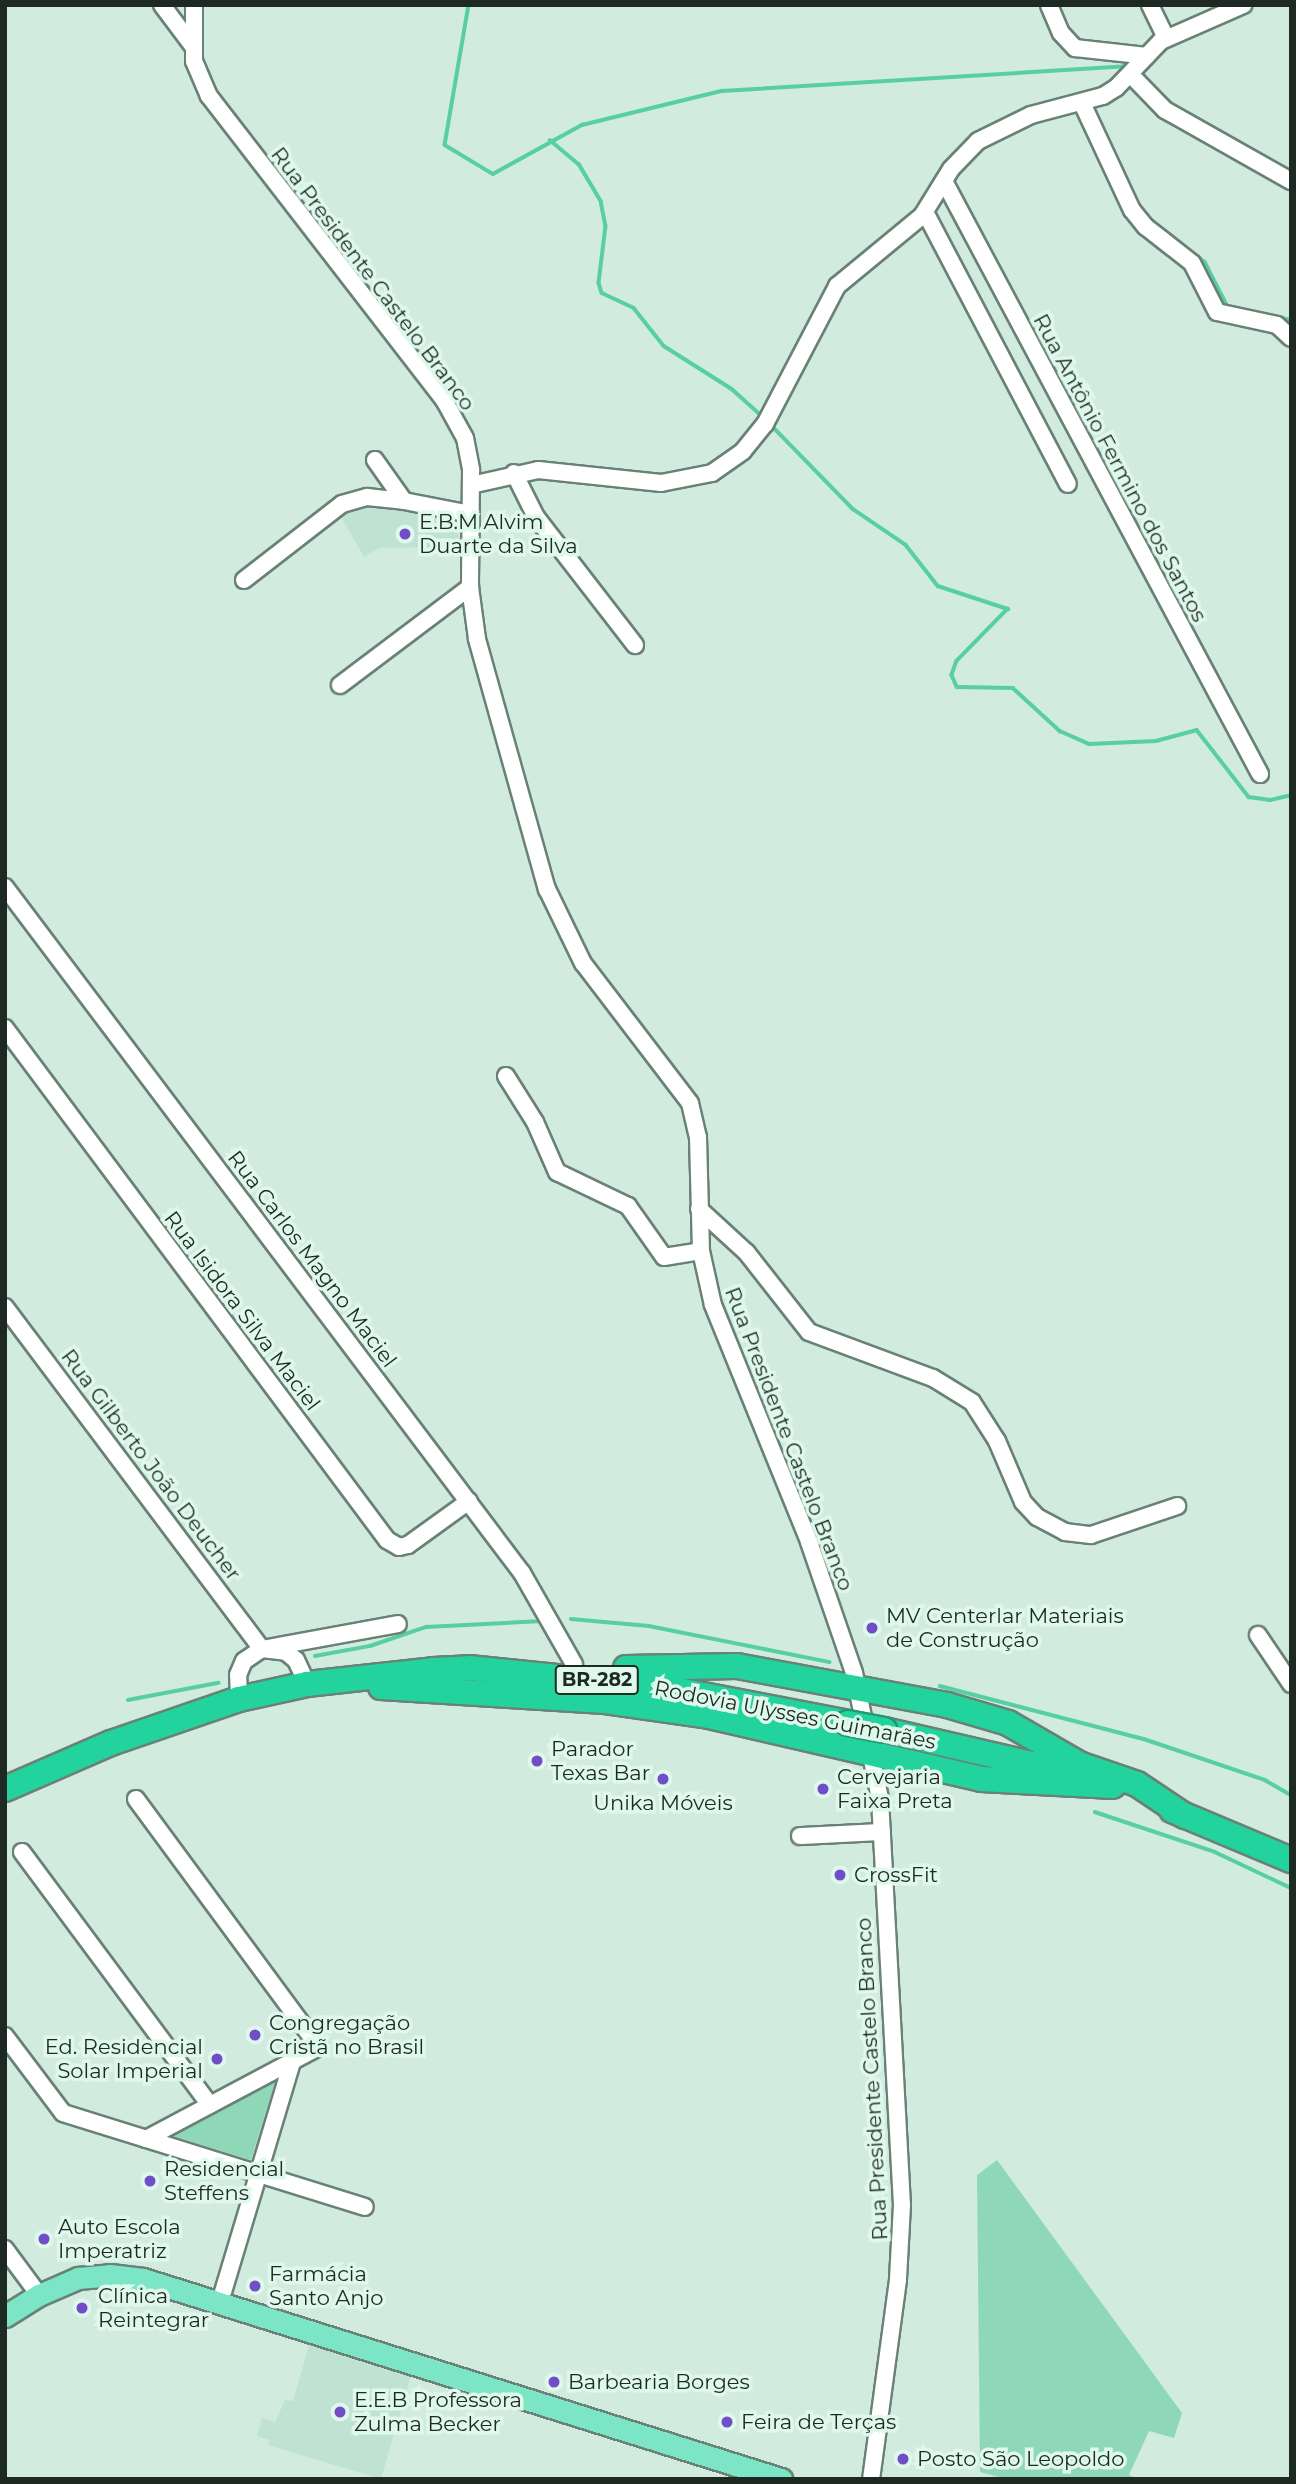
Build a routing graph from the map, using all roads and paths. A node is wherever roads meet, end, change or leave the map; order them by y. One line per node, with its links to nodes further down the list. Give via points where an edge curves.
1 (162, 5): 7 (street)
2 (194, 5): 7 (street, Rua Presidente Castelo Branco)
3 (1049, 5): 8 (street, via 1061,33 1075,48)
4 (1150, 5): 6 (street)
5 (1243, 5): 6 (street)
6 (1166, 38): 8 (street)
7 (192, 45): 18 (street, Rua Presidente Castelo Branco, via 197,73 209,96 452,413 469,451)
8 (1147, 56): 9 (street)
9 (1130, 75): 10 (street, via 1116,88); 12 (street, via 1168,112)
10 (1082, 103): 11 (street, via 1003,125 978,141); 14 (street, via 1132,209 1146,227 1192,263 1217,312 1277,325)
11 (944, 181): 13 (street); 25 (street, Rua Antônio Fermino dos Santos)
12 (1291, 181)
13 (925, 212): 16 (street, via 837,286 783,394 743,451 727,464 677,482 558,470); 17 (street)
14 (1291, 338)
15 (375, 460): 19 (street)
16 (514, 473): 18 (street); 23 (street, via 536,517)
17 (1068, 484)
18 (471, 485): 20 (street, Rua Presidente Castelo Branco)
19 (404, 501): 20 (street); 21 (street, via 367,497 342,504)
20 (470, 514): 22 (street, Rua Presidente Castelo Branco)
21 (244, 580)
22 (470, 587): 24 (street); 29 (street, Rua Presidente Castelo Branco, via 477,639 547,889 583,963 690,1103 698,1137)
23 (635, 645)
24 (340, 685)
25 (1260, 774)
26 (5, 887): 32 (street, Rua Carlos Magno Maciel)
27 (5, 1028): 32 (street, Rua Isidora Silva Maciel, via 387,1540 399,1547 408,1545)
28 (506, 1076): 30 (street, via 535,1122 557,1172 628,1206 664,1257)
29 (699, 1209): 30 (street, Rua Presidente Castelo Branco); 33 (street, via 747,1253 809,1332 933,1378 972,1402 997,1441 1023,1502 1037,1517 1065,1532 1091,1535)
30 (701, 1251): 41 (street, Rua Presidente Castelo Branco, via 713,1305 809,1542)
31 (5, 1307): 36 (street, Rua Gilberto João Deucher)
32 (469, 1502): 37 (street, Rua Carlos Magno Maciel, via 546,1608)
33 (1177, 1506)
34 (398, 1624): 36 (street)
35 (1258, 1635): 40 (street)
36 (262, 1649): 39 (street, via 286,1652); 42 (street, via 244,1661 238,1675)
37 (574, 1664): 38 (highway); 41 (highway, via 666,1670 737,1666)
38 (468, 1668): 39 (highway, Rodovia Ulysses Guimarães / BR-282); 44 (highway, Rodovia Ulysses Guimarães / BR-282, bridge, via 667,1688 1022,1759)
39 (314, 1683): 42 (highway, Rodovia Ulysses Guimarães / BR-282); 43 (highway, via 605,1701 709,1716)
40 (1291, 1684)
41 (858, 1689): 43 (street, Rua Presidente Castelo Branco); 47 (highway, via 947,1705 1008,1723 1079,1763 1137,1784)
42 (239, 1699): 45 (highway, Rodovia Ulysses Guimarães / BR-282, via 111,1744)
43 (875, 1755): 44 (highway, via 998,1782); 48 (street, Rua Presidente Castelo Branco)
44 (1113, 1786): 47 (highway, Rodovia Ulysses Guimarães / BR-282)
45 (5, 1789)
46 (136, 1799): 53 (street, via 319,2047)
47 (1185, 1816): 51 (highway, Rodovia Ulysses Guimarães / BR-282)
48 (882, 1832): 49 (street); 63 (street, Rua Presidente Castelo Branco, via 902,2236)
49 (800, 1836)
50 (22, 1852): 54 (street)
51 (1291, 1860)
52 (5, 2036): 55 (street, via 63,2113)
53 (292, 2062): 54 (street); 56 (street)
54 (210, 2105): 55 (street)
55 (146, 2139): 56 (street)
56 (258, 2173): 57 (street); 60 (street)
57 (365, 2207)
58 (5, 2249): 59 (street)
59 (39, 2295): 60 (main road, via 78,2278 110,2275 143,2279); 61 (main road)
60 (220, 2302): 62 (main road)
61 (5, 2316)
62 (781, 2479)
63 (871, 2479)

